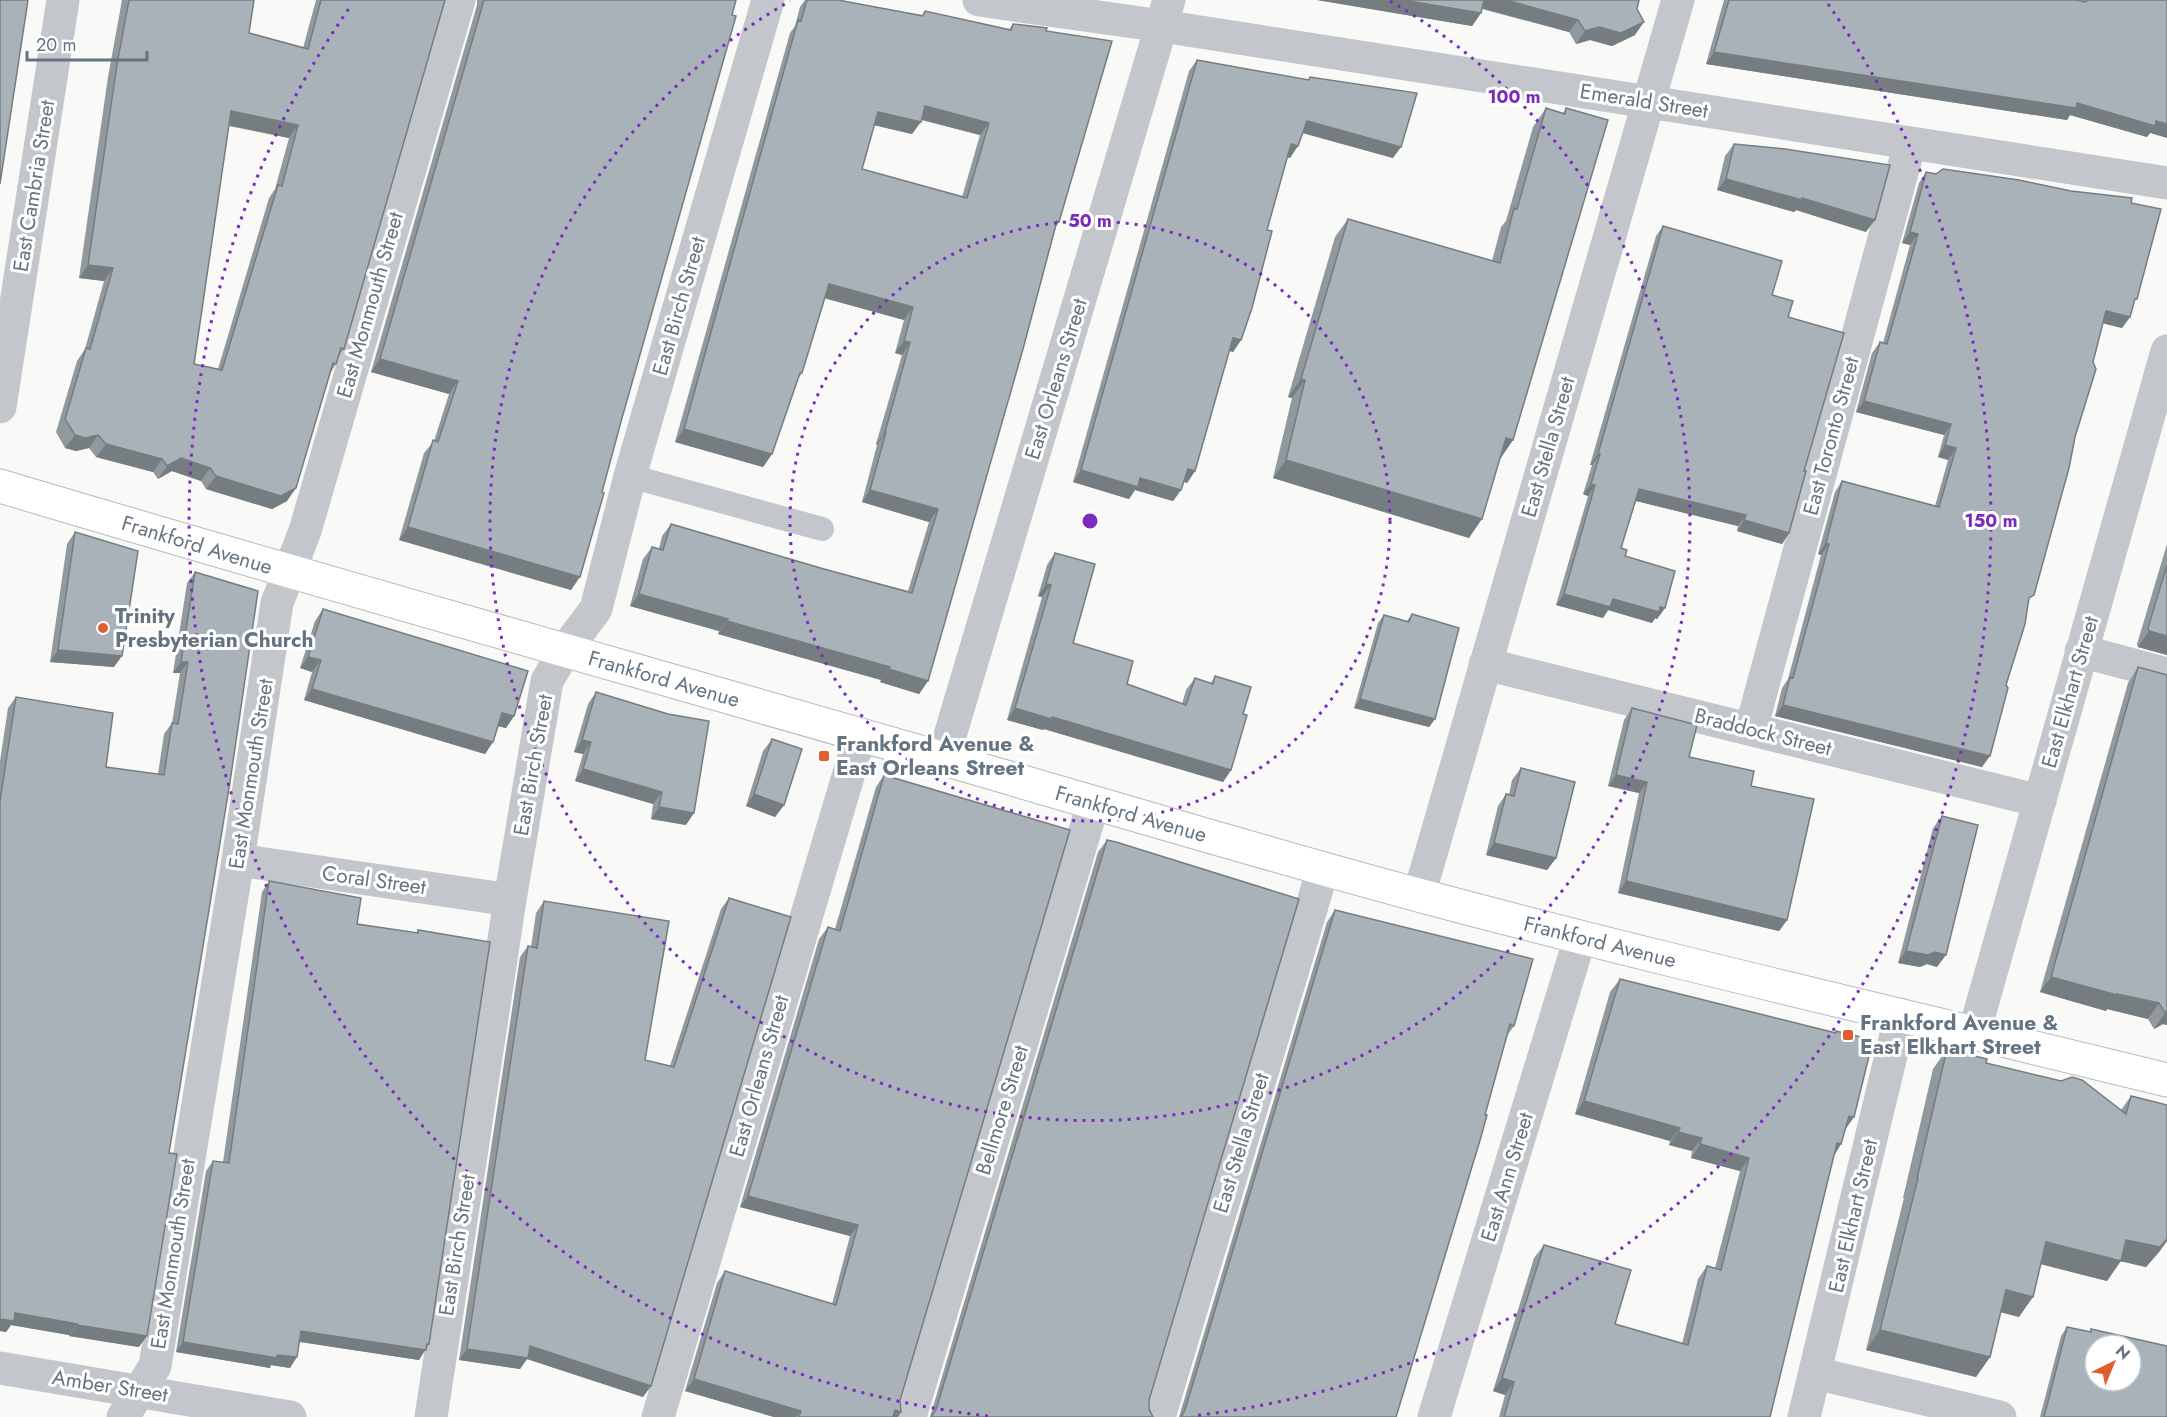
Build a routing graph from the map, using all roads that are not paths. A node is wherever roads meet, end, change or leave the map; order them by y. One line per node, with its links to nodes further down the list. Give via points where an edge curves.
1 (63, 0): 11 (street, East Cambria Street)
2 (459, 0): 15 (street, East Monmouth Street, via 305,531)
3 (768, 0): 12 (street, East Birch Street)
4 (979, 0): 6 (street, Emerald Street)
5 (1678, 0): 7 (street, East Stella Street)
6 (1165, 13): 7 (street, Emerald Street); 22 (street, East Orleans Street)
7 (1647, 102): 8 (street, Emerald Street); 18 (street, East Stella Street)
8 (1910, 143): 9 (street, Emerald Street); 20 (street, East Toronto Street)
9 (2167, 183)
10 (2167, 351): 17 (street, East Elkhart Street)
11 (0, 407)
12 (630, 476): 14 (lane); 16 (street, East Birch Street, via 596,609)
13 (0, 486): 15 (main road, Frankford Avenue)
14 (822, 529)
15 (289, 572): 16 (main road, Frankford Avenue); 25 (street, East Monmouth Street, via 277,603)
16 (566, 650): 21 (main road, Frankford Avenue); 28 (street, East Birch Street, via 548,681)
17 (2081, 651): 19 (street); 23 (street, East Elkhart Street)
18 (1485, 664): 20 (street, Braddock Street); 27 (street, East Stella Street)
19 (2167, 674)
20 (1751, 729): 23 (street, Braddock Street)
21 (860, 736): 22 (main road, Frankford Avenue); 38 (street, East Orleans Street)
22 (943, 759): 24 (main road, Frankford Avenue)
23 (2040, 801): 31 (street, East Elkhart Street)
24 (1093, 804): 26 (main road, Frankford Avenue); 39 (street, Bellmore Street)
25 (238, 860): 28 (street, Coral Street); 35 (street, East Monmouth Street, via 155,1366)
26 (1323, 868): 27 (main road, Frankford Avenue); 40 (street, East Stella Street)
27 (1419, 895): 29 (main road, Frankford Avenue)
28 (510, 900): 37 (street, East Birch Street)
29 (1580, 938): 30 (main road, Frankford Avenue); 41 (street, East Ann Street)
30 (1900, 1014): 31 (main road, Frankford Avenue); 34 (street, East Elkhart Street)
31 (1974, 1033): 32 (main road, Frankford Avenue)
32 (2167, 1080)
33 (0, 1368): 35 (street, Amber Street)
34 (1815, 1372): 42 (street, East Elkhart Street); 43 (street)
35 (132, 1404): 36 (street, Amber Street)
36 (290, 1417)
37 (431, 1417)
38 (658, 1417)
39 (910, 1417)
40 (1159, 1417)
41 (1434, 1417)
42 (1804, 1417)
43 (2000, 1417)

